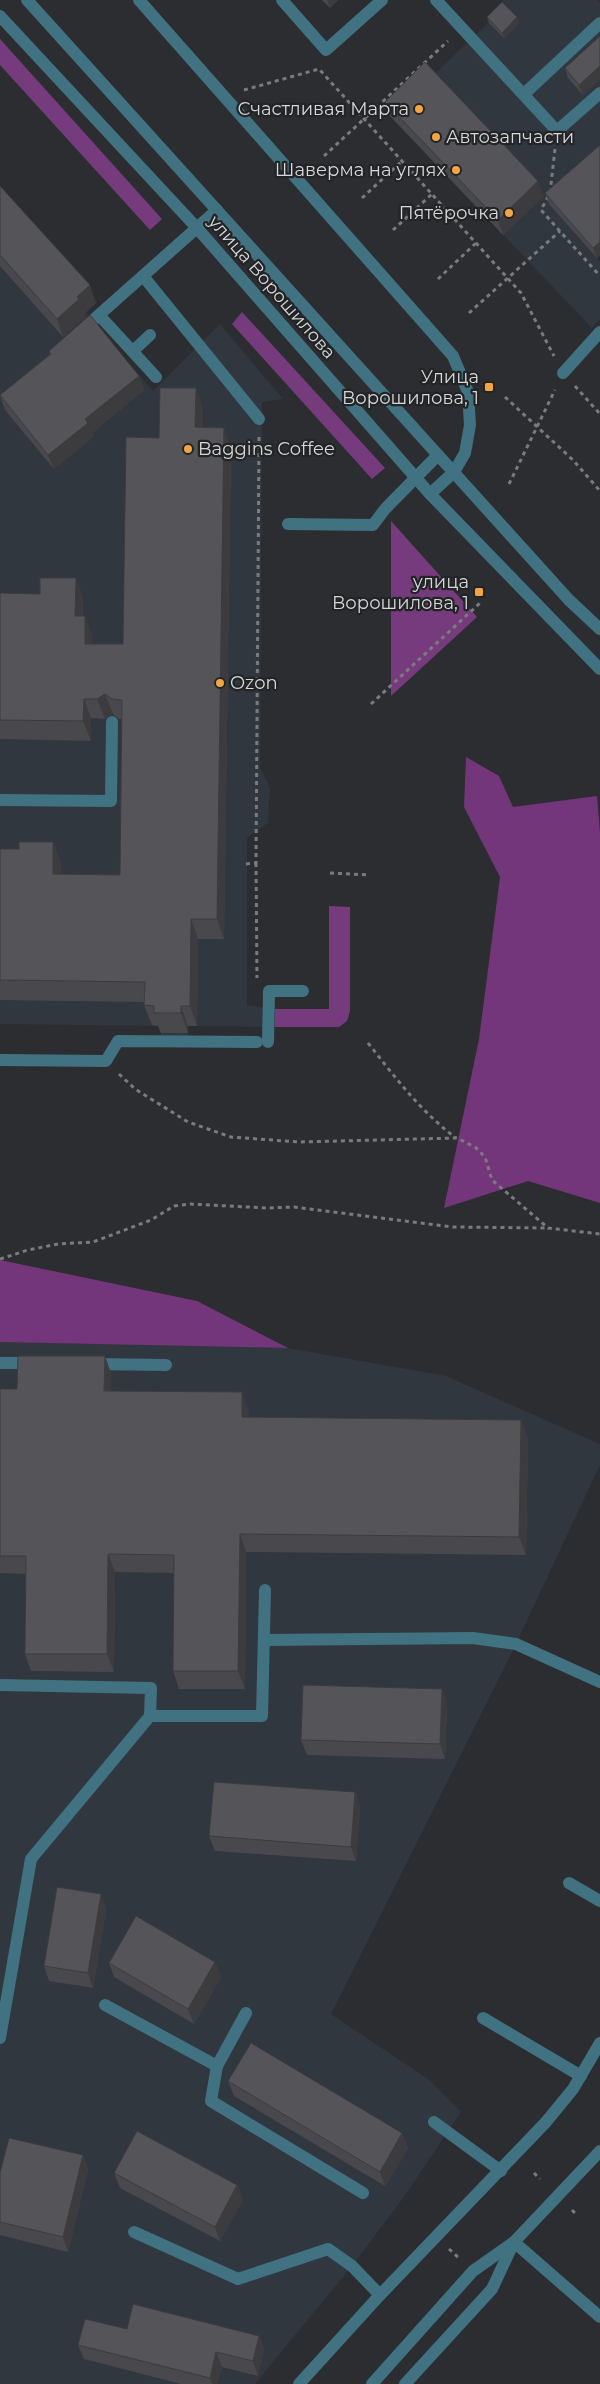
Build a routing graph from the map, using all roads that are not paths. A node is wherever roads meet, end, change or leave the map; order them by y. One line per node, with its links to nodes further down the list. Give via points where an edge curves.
1 (27, 0): 10 (street, улица Ворошилова)
2 (139, 0): 22 (street, via 454,356 468,392 470,425 464,453)
3 (282, 0): 4 (street, via 326,50)
4 (382, 0)
5 (436, 0): 8 (street)
6 (0, 16): 11 (street, улица Ворошилова)
7 (600, 23): 8 (street)
8 (524, 94): 9 (street, via 557,131)
9 (600, 94)
10 (217, 210): 11 (street); 21 (street, улица Ворошилова)
11 (197, 228): 12 (street); 23 (street, улица Ворошилова)
12 (143, 276): 13 (street); 20 (street)
13 (99, 315): 16 (street); 17 (street)
14 (600, 332): 18 (street)
15 (150, 335): 17 (street)
16 (71, 340)
17 (132, 351): 19 (street)
18 (563, 373)
19 (156, 377)
20 (259, 419)
21 (438, 455): 22 (street, улица Ворошилова); 23 (street)
22 (454, 472): 24 (street); 26 (street, улица Ворошилова, via 569,600)
23 (415, 478): 24 (street, улица Ворошилова); 25 (street, via 373,525)
24 (430, 494): 27 (street, улица Ворошилова)
25 (288, 524)
26 (600, 629)
27 (600, 669)
28 (112, 722): 29 (street, via 111,801)
29 (0, 800)
30 (304, 991): 31 (street, via 269,991 262,1042 118,1041 106,1061)
31 (0, 1060)
32 (0, 1363): 33 (street)
33 (49, 1363)
34 (78, 1364): 35 (street)
35 (166, 1365)
36 (265, 1590): 37 (street)
37 (264, 1640): 38 (street, via 473,1638 516,1644); 40 (street, via 262,1716)
38 (600, 1682)
39 (0, 1685): 40 (street, via 151,1688)
40 (150, 1716): 46 (street, via 32,1859)
41 (569, 1883): 42 (street)
42 (600, 1901)
43 (105, 2004): 48 (street)
44 (246, 2013): 48 (street)
45 (483, 2018): 49 (street)
46 (0, 2038)
47 (600, 2043): 49 (street)
48 (217, 2066): 53 (street, via 211,2101)
49 (581, 2076): 52 (street, via 546,2122)
50 (434, 2122): 52 (street)
51 (600, 2150): 55 (street)
52 (501, 2171): 56 (street)
53 (363, 2193)
54 (134, 2232): 56 (street, via 238,2279 328,2249 352,2266)
55 (514, 2242): 57 (street); 59 (street, via 473,2272); 60 (street, via 492,2289)
56 (380, 2295): 58 (street)
57 (600, 2317)
58 (299, 2384)
59 (372, 2384)
60 (405, 2384)

